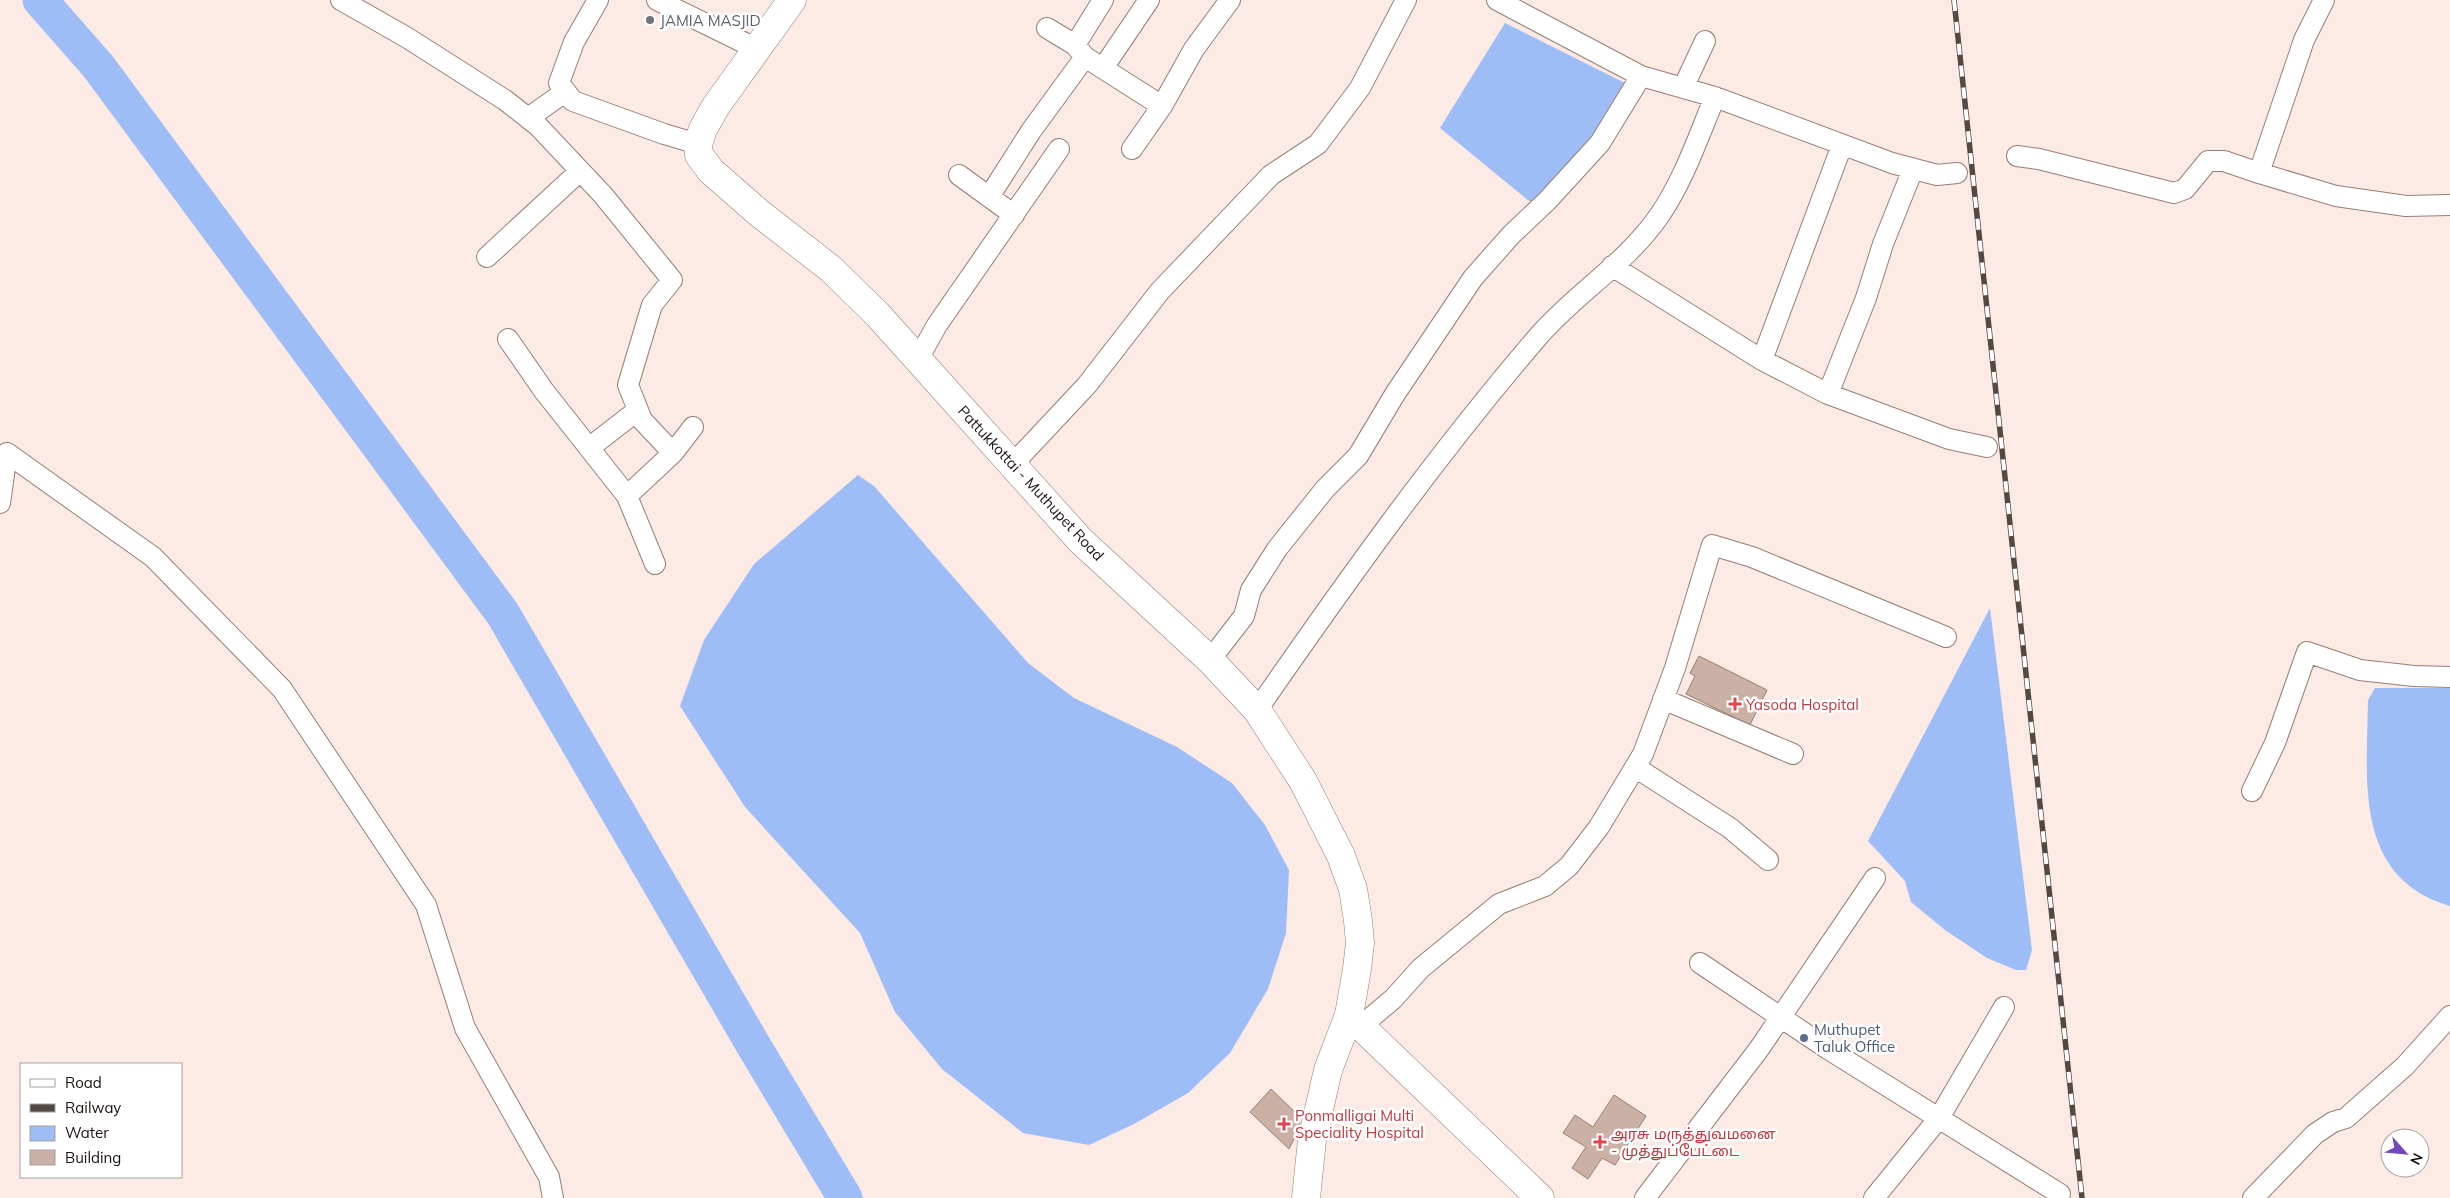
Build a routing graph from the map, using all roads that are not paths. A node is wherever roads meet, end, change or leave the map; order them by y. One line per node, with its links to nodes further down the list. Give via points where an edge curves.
1 (340, 0): 22 (street, via 406,37)
2 (598, 0): 19 (street, via 574,42 559,83)
3 (657, 0): 14 (street)
4 (792, 0): 14 (main road)
5 (1103, 0): 15 (street)
6 (1149, 0): 16 (street)
7 (1230, 0): 21 (street, via 1194,49)
8 (1406, 0): 47 (street, via 1360,88 1318,144 1271,175 1166,284 1087,386)
9 (1498, 0): 11 (street)
10 (2324, 0): 31 (street, via 2304,40)
11 (1529, 8): 17 (street)
12 (1048, 28): 15 (street)
13 (1704, 41): 18 (street)
14 (757, 49): 23 (main road, via 716,106)
15 (1080, 51): 16 (street); 33 (street)
16 (1103, 68): 21 (street)
17 (1641, 76): 18 (street); 52 (street, via 1600,143 1473,278 1395,394 1358,456 1325,489 1277,549 1251,590 1244,616)
18 (1683, 88): 20 (street)
19 (565, 92): 22 (street); 23 (street, via 573,102)
20 (1715, 97): 24 (street); 37 (street, via 1682,175 1659,216)
21 (1162, 106): 26 (street)
22 (528, 118): 29 (street)
23 (698, 144): 39 (main road, Pattukkottai - Muthupet Road, via 699,155 711,171 831,269)
24 (1842, 145): 28 (street); 40 (street)
25 (1059, 149): 35 (street)
26 (1132, 149)
27 (2018, 156): 31 (street, via 2040,158 2174,193 2185,189 2208,161 2224,161)
28 (1913, 169): 30 (street, via 1937,175); 41 (street)
29 (580, 171): 36 (street); 42 (street, via 672,280 652,305 628,385)
30 (1958, 173)
31 (2259, 173): 34 (street, via 2336,196 2406,206)
32 (959, 175): 33 (street)
33 (989, 197): 35 (street)
34 (2450, 205)
35 (1014, 215): 39 (street, via 937,325)
36 (487, 257)
37 (1612, 266): 40 (street); 55 (street, via 1537,337 1439,458 1344,585)
38 (508, 339): 45 (street)
39 (918, 358): 47 (main road, Pattukkottai - Muthupet Road)
40 (1762, 360): 41 (street)
41 (1828, 394): 44 (street, via 1942,436)
42 (638, 410): 45 (street); 46 (street, via 642,420)
43 (693, 427): 46 (street)
44 (1987, 447)
45 (589, 448): 48 (street)
46 (673, 453): 48 (street)
47 (1013, 464): 52 (main road, Pattukkottai - Muthupet Road, via 1080,540)
48 (627, 496): 50 (street)
49 (0, 503): 68 (street, via 6,453 153,557 282,689 426,905 465,1028 549,1177)
50 (655, 564)
51 (1946, 637): 54 (street, via 1752,557 1712,545)
52 (1210, 660): 55 (main road, Pattukkottai - Muthupet Road)
53 (2450, 677): 58 (street, via 2360,670 2307,652 2274,743)
54 (1663, 699): 56 (street); 57 (street)
55 (1257, 710): 65 (main road, Pattukkottai - Muthupet Road, via 1303,782 1341,856 1352,889 1360,943)
56 (1793, 754)
57 (1635, 767): 59 (street, via 1730,828); 65 (street, via 1599,827 1569,866 1545,886 1499,904 1421,968 1394,999)
58 (2252, 791)
59 (1768, 860)
60 (1875, 878): 64 (street)
61 (1700, 963): 64 (street)
62 (2004, 1007): 66 (street)
63 (2450, 1016): 73 (street, via 2405,1066 2346,1118 2315,1134)
64 (1780, 1017): 66 (street); 71 (street)
65 (1355, 1021): 69 (main road, Pattukkottai - Muthupet Road, via 1328,1070 1312,1140); 70 (main road)
66 (1939, 1118): 67 (street); 72 (street)
67 (2060, 1194)
68 (553, 1198)
69 (1306, 1198)
70 (1540, 1198)
71 (1645, 1198)
72 (1874, 1198)
73 (2253, 1198)

